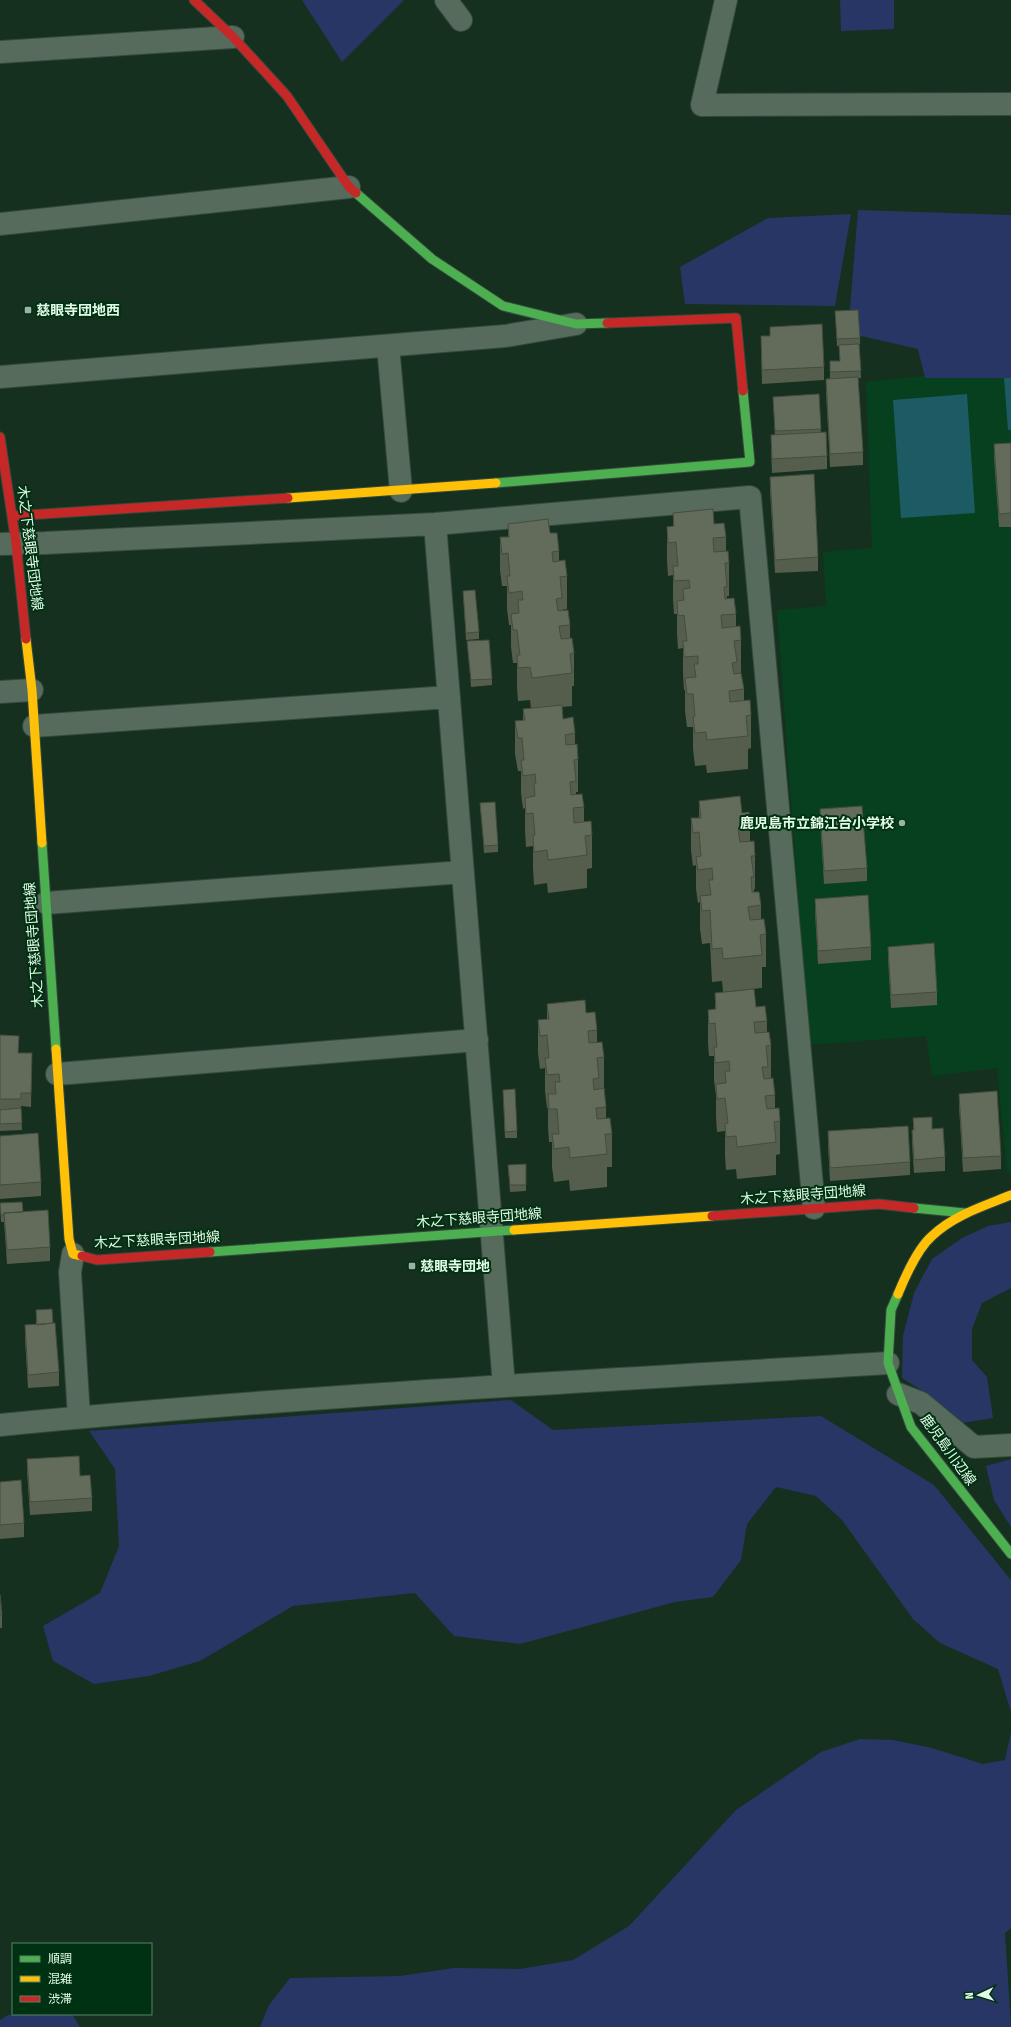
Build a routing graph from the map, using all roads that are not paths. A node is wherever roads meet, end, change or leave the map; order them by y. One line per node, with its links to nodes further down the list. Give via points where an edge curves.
1 (194, 0): 5 (street)
2 (446, 0): 4 (street)
3 (726, 0): 7 (street, via 702,105)
4 (461, 20)
5 (234, 38): 6 (street); 8 (street, via 287,96)
6 (0, 52)
7 (1011, 104)
8 (349, 187): 9 (street); 10 (street, via 432,259 503,306)
9 (0, 224)
10 (576, 324): 11 (street, via 505,336); 14 (street, via 736,318 750,462)
11 (388, 346): 12 (street); 14 (street)
12 (0, 377)
13 (0, 437): 15 (street, 木之下慈眼寺団地線)
14 (401, 491): 15 (street)
15 (12, 516): 17 (street, 木之下慈眼寺団地線)
16 (435, 524): 17 (street); 20 (street); 27 (street, via 750,497)
17 (8, 543): 18 (street, 木之下慈眼寺団地線)
18 (32, 690): 19 (street); 21 (street, 木之下慈眼寺団地線)
19 (0, 692)
20 (449, 697): 21 (street); 22 (street)
21 (34, 726): 23 (street, 木之下慈眼寺団地線)
22 (463, 872): 23 (street); 24 (street)
23 (46, 903): 25 (street, 木之下慈眼寺団地線)
24 (477, 1040): 25 (street); 29 (street)
25 (57, 1074): 30 (street, 木之下慈眼寺団地線, via 68,1239)
26 (1011, 1195): 28 (street, 鹿児島川辺線)
27 (814, 1208): 28 (street, 木之下慈眼寺団地線, via 878,1204); 29 (street, 木之下慈眼寺団地線)
28 (965, 1213): 31 (street, 鹿児島川辺線, via 931,1236 907,1272 891,1310)
29 (492, 1231): 30 (street, 木之下慈眼寺団地線, via 97,1260); 32 (street)
30 (73, 1254): 34 (street, via 70,1272)
31 (888, 1363): 32 (street); 33 (street, 鹿児島川辺線)
32 (504, 1386): 34 (street)
33 (898, 1394): 37 (street, via 921,1403 974,1447); 38 (street, 鹿児島川辺線, via 911,1427)
34 (79, 1417): 36 (street)
35 (0, 1421): 36 (street)
36 (0, 1425)
37 (1011, 1445)
38 (1011, 1554)

